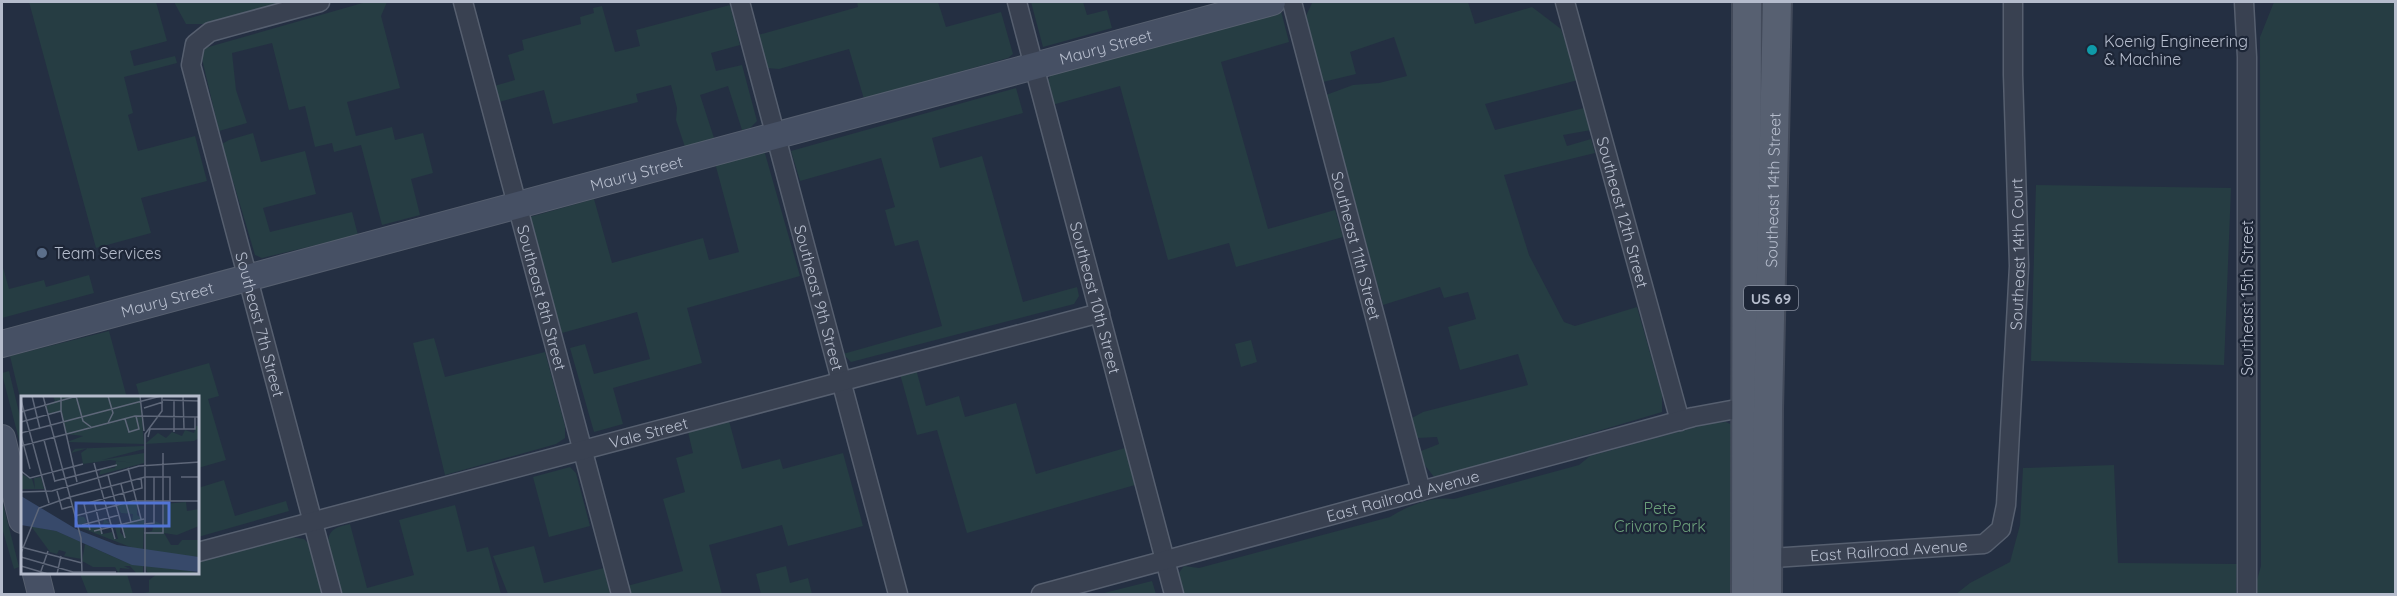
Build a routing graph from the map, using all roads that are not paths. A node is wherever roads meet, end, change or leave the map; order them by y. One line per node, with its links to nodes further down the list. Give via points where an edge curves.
1 (320, 2): 15 (street, Southeast 7th Street, via 210,32 195,44 191,54)
2 (463, 2): 14 (street, Southeast 8th Street)
3 (740, 2): 13 (street, Southeast 9th Street)
4 (1017, 2): 12 (street, Southeast 10th Street)
5 (1272, 2): 12 (main road, Maury Street)
6 (1292, 2): 23 (street, Southeast 11th Street)
7 (1565, 2): 20 (street, Southeast 12th Street)
8 (1747, 2): 19 (main road, Southeast 14th Street / US 69)
9 (1778, 2): 19 (main road, Southeast 14th Street / US 69)
10 (2013, 2): 24 (street, Southeast 14th Court, via 2019,266)
11 (2244, 2): 39 (street, Southeast 15th Street)
12 (1034, 66): 13 (main road, Maury Street); 16 (street, Southeast 10th Street)
13 (776, 135): 14 (main road, Maury Street); 18 (street, Southeast 9th Street)
14 (517, 205): 15 (main road, Maury Street); 22 (street, Southeast 8th Street)
15 (248, 278): 17 (main road, Maury Street); 26 (street, Southeast 7th Street)
16 (1100, 313): 18 (street, Vale Street); 29 (street, Southeast 10th Street)
17 (2, 344)
18 (842, 382): 22 (street, Vale Street); 34 (street, Southeast 9th Street)
19 (1758, 409): 20 (street, East Railroad Avenue, via 1714,412); 28 (main road, Southeast 14th Street / US 69)
20 (1680, 421): 23 (street, East Railroad Avenue)
21 (2, 438): 25 (main road)
22 (583, 451): 26 (street, Vale Street); 33 (street, Southeast 8th Street)
23 (1422, 491): 29 (street, East Railroad Avenue)
24 (2006, 506): 28 (street, East Railroad Avenue, via 2001,529 1984,544)
25 (21, 516)
26 (312, 521): 27 (street, Vale Street); 32 (street, Southeast 7th Street)
27 (200, 551)
28 (1757, 559): 37 (main road, Southeast 14th Street / US 69); 38 (main road, Southeast 14th Street / US 69)
29 (1165, 561): 35 (street, East Railroad Avenue); 36 (street, Southeast 10th Street)
30 (36, 575): 31 (main road)
31 (41, 594)
32 (332, 594)
33 (621, 594)
34 (898, 594)
35 (1041, 594)
36 (1174, 594)
37 (1746, 594)
38 (1767, 594)
39 (2247, 594)

